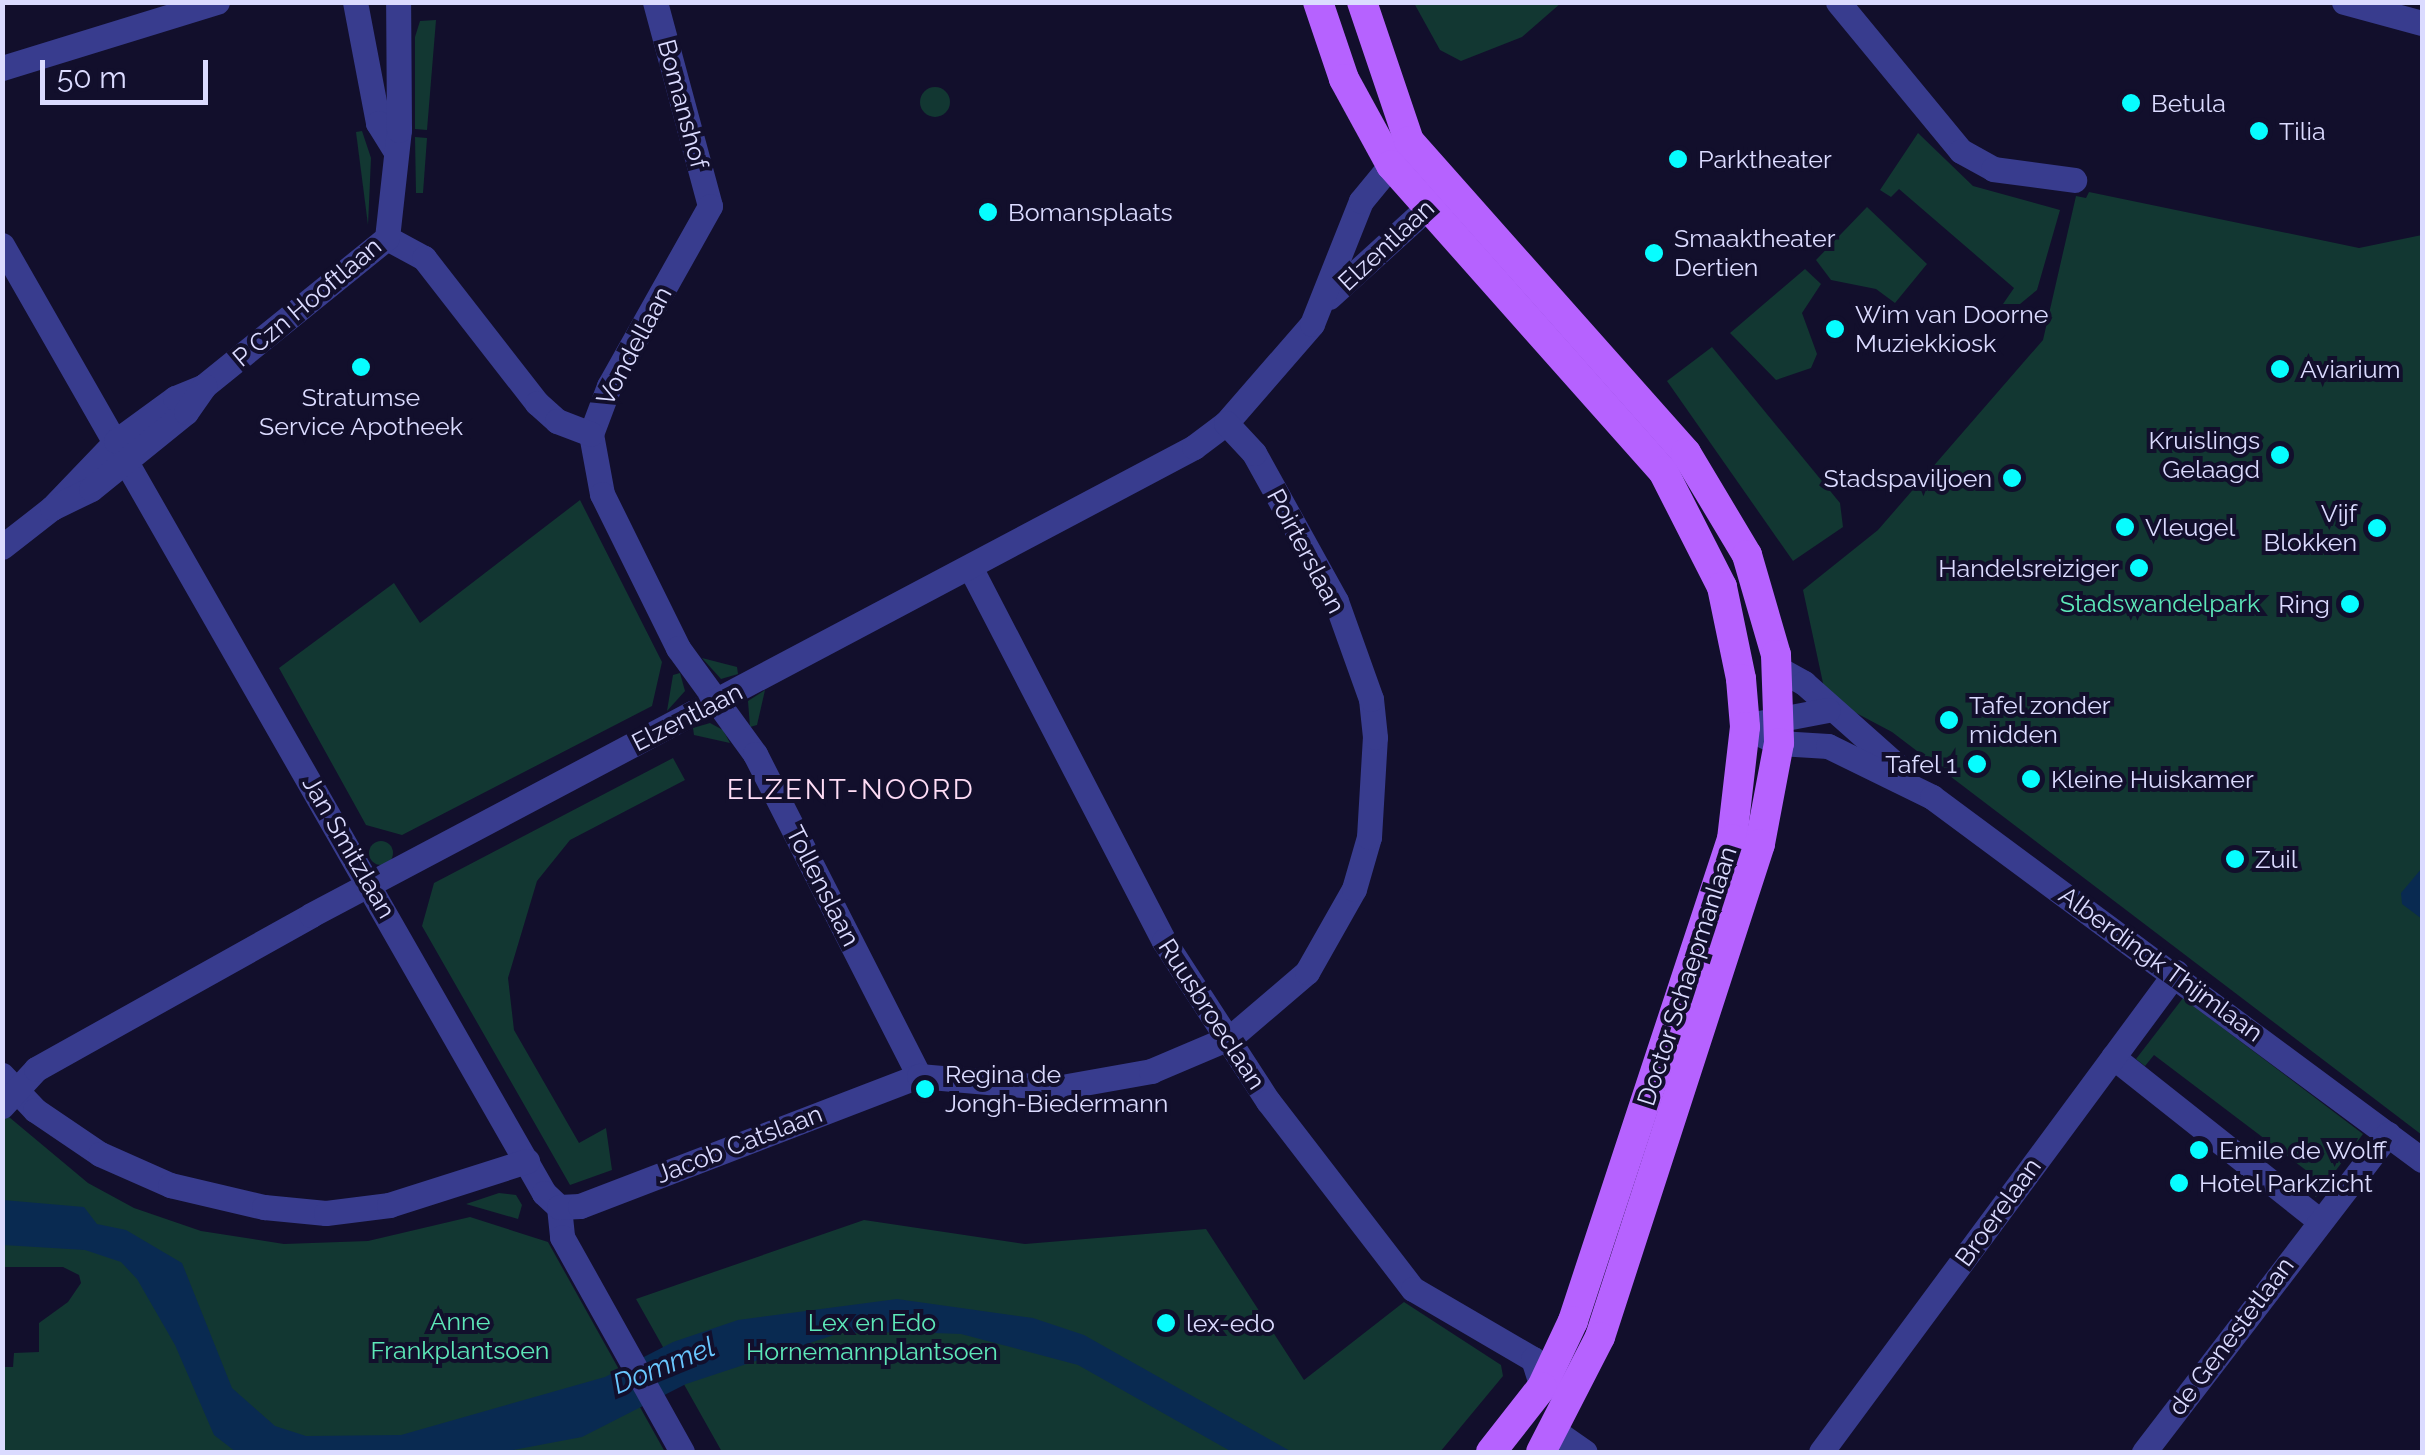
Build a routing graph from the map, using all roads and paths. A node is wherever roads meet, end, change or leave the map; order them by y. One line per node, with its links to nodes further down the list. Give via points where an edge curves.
1 (217, 2): 10 (street)
2 (355, 2): 11 (street, P Czn Hooftlaan, via 378,124)
3 (398, 2): 11 (street, P Czn Hooftlaan)
4 (655, 2): 15 (street, Bomanshof)
5 (1318, 2): 12 (main road, Elzentlaan, via 1344,79)
6 (1362, 2): 12 (main road, Elzentlaan)
7 (1838, 2): 13 (street, via 1961,151 1993,169)
8 (2344, 2): 9 (street)
9 (2422, 23)
10 (2, 68)
11 (394, 149): 16 (street, P Czn Hooftlaan, via 395,205)
12 (1400, 153): 14 (main road, Elzentlaan); 18 (street, Elzentlaan, via 1362,201)
13 (2074, 180)
14 (1436, 200): 18 (street, Elzentlaan); 24 (main road, Doctor Schaepmanlaan, via 1621,378 1710,486 1747,555); 27 (main road, Doctor Schaepmanlaan, via 1663,471 1722,587)
15 (710, 206): 20 (street, Vondellaan, via 609,386)
16 (387, 238): 20 (street, via 424,258 537,403 557,421); 21 (street, P Czn Hooftlaan)
17 (2, 245): 21 (street, Jan Smitzlaan)
18 (1326, 300): 19 (street, Elzentlaan, via 1294,348)
19 (1226, 423): 23 (street, Elzentlaan, via 1079,512); 32 (street, Poirterslaan, via 1254,453 1336,601 1371,699 1376,737 1368,836 1354,889 1307,972)
20 (591, 434): 25 (street, Vondellaan, via 610,511 678,648 704,689)
21 (125, 458): 22 (street, P Czn Hooftlaan, via 91,490 52,508); 30 (street, Jan Smitzlaan)
22 (2, 547)
23 (970, 567): 25 (street, Elzentlaan); 32 (street, Ruusbroeclaan, via 1164,941)
24 (1777, 668): 26 (street, Alberdingk Thijmlaan, via 1804,683); 28 (main road, Doctor Schaepmanlaan)
25 (720, 700): 30 (street, Elzentlaan); 34 (street, Tollenslaan, via 760,762)
26 (1828, 710): 28 (street); 29 (street, Alberdingk Thijmlaan)
27 (1745, 727): 28 (street, Alberdingk Thijmlaan); 41 (main road, Doctor Schaepmanlaan, via 1732,839 1573,1321)
28 (1779, 730): 29 (street, Alberdingk Thijmlaan); 42 (main road, Doctor Schaepmanlaan, via 1760,844 1600,1338)
29 (1932, 797): 31 (street, Alberdingk Thijmlaan)
30 (370, 883): 35 (street, Elzentlaan); 38 (street, Jan Smitzlaan)
31 (2176, 972): 33 (street, Broerelaan); 36 (street, Alberdingk Thijmlaan)
32 (1232, 1037): 34 (street, Poirterslaan, via 1109,1082 1056,1088); 41 (street, Ruusbroeclaan, via 1268,1102 1413,1289 1533,1359)
33 (2113, 1058): 40 (street); 46 (street, Broerelaan)
34 (919, 1076): 39 (street, Jacob Catslaan, via 580,1206)
35 (6, 1091): 38 (street, via 100,1154 170,1185 264,1207 326,1213 389,1204)
36 (2388, 1134): 37 (street, Alberdingk Thijmlaan); 40 (street)
37 (2422, 1160)
38 (526, 1161): 39 (street, Jan Smitzlaan)
39 (559, 1207): 43 (street, Jan Smitzlaan, via 562,1237)
40 (2319, 1220): 47 (street, de Genestetlaan)
41 (1542, 1386): 44 (main road, Doctor Schaepmanlaan)
42 (1548, 1442): 45 (street)
43 (682, 1452)
44 (1491, 1452)
45 (1585, 1452)
46 (1821, 1452)
47 (2144, 1452)

